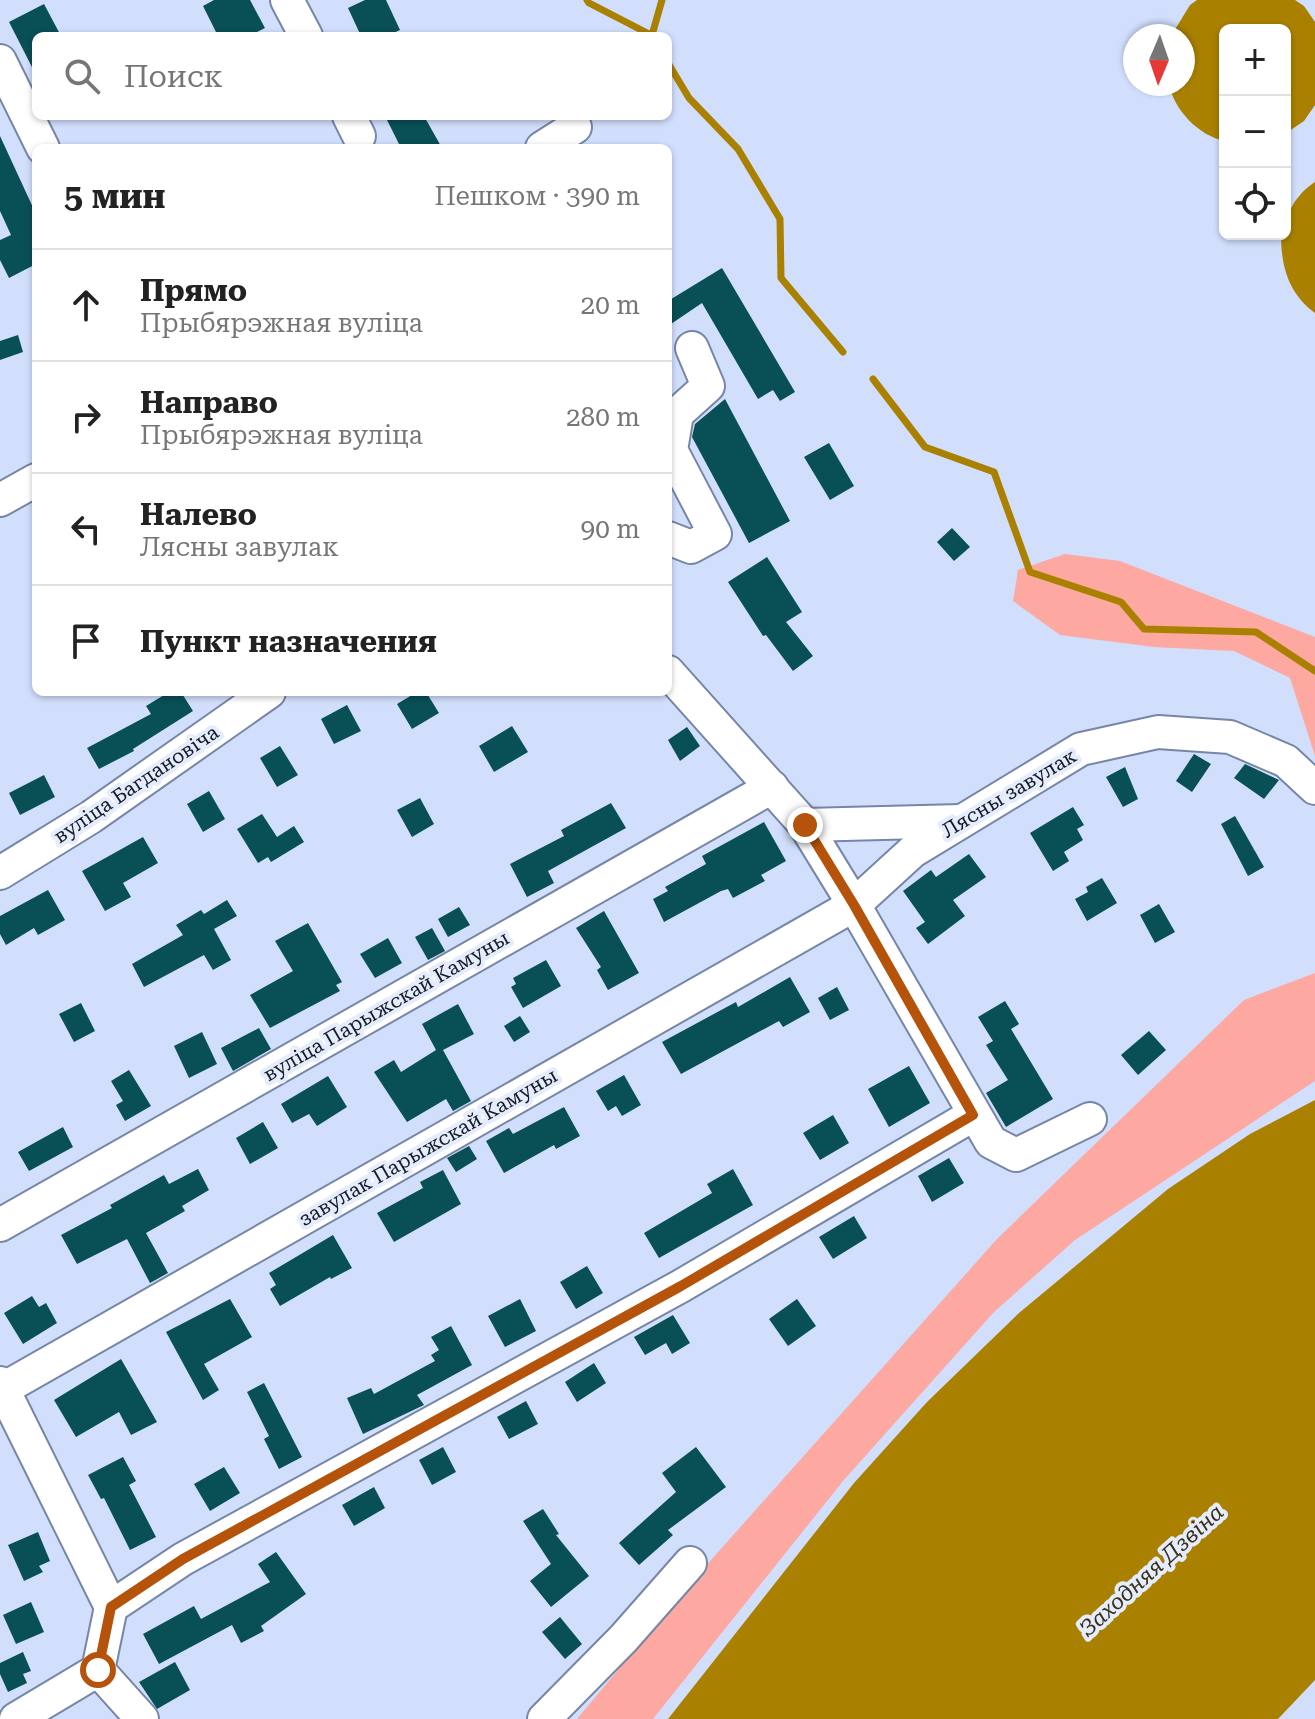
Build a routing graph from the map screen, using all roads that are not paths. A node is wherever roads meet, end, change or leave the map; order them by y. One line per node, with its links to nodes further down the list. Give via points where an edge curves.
1 (287, 0): 2 (street)
2 (304, 32)
3 (0, 61): 5 (street)
4 (575, 127): 6 (street)
5 (41, 144)
6 (548, 144)
7 (692, 348): 8 (street, via 708,386 677,414)
8 (672, 440)
9 (672, 455): 12 (street, via 715,534 691,547)
10 (32, 482): 11 (street)
11 (0, 500)
12 (672, 540)
13 (672, 676): 15 (street)
14 (263, 696): 19 (street, вуліца Багдановіча, via 91,817)
15 (772, 787): 18 (street); 23 (street, вуліца Парыжскай Камуны)
16 (1315, 788): 17 (street, Лясны завулак, via 1286,761 1230,737 1158,732 1081,749)
17 (961, 821): 18 (street); 20 (street, Лясны завулак, via 913,851)
18 (805, 825): 20 (street)
19 (0, 873)
20 (854, 905): 21 (street); 24 (street, завулак Парыжскай Камуны)
21 (973, 1115): 22 (street, via 991,1142 1016,1155); 26 (street, via 681,1286 183,1559)
22 (1090, 1119)
23 (0, 1225)
24 (1, 1386): 26 (street)
25 (690, 1563): 30 (street)
26 (111, 1607): 27 (street)
27 (98, 1670): 28 (street); 29 (street)
28 (16, 1719)
29 (142, 1719)
30 (544, 1719)

